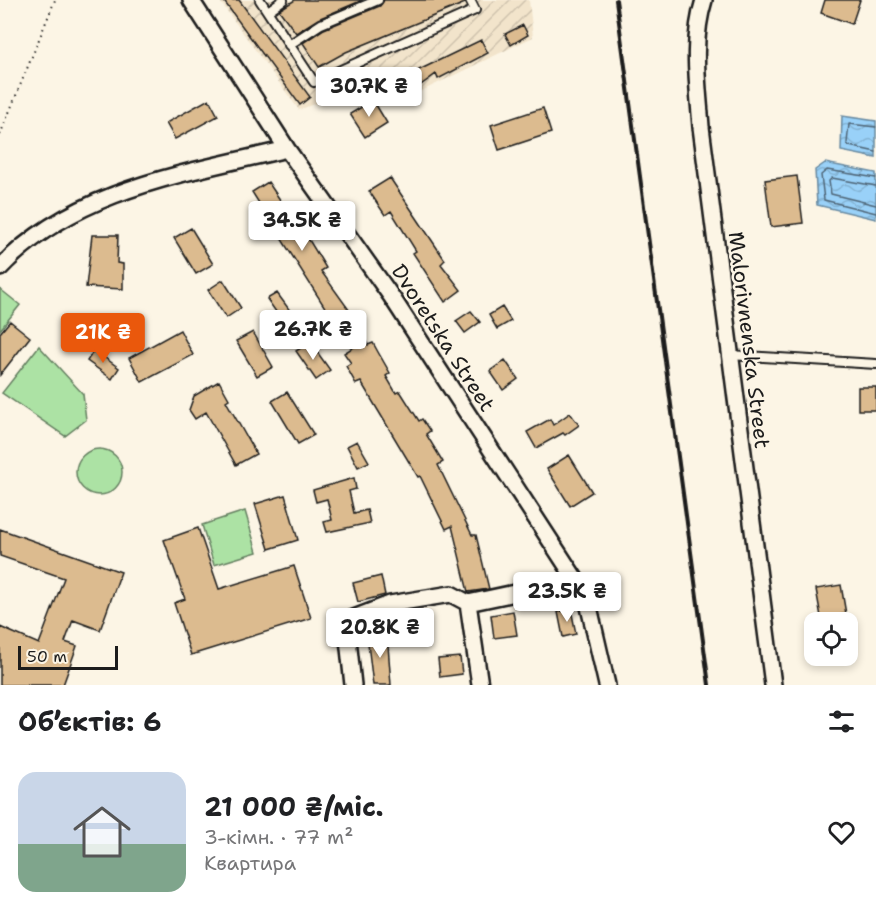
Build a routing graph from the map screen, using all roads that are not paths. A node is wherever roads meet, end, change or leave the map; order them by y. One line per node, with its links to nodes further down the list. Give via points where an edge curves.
1 (191, 0): 9 (street, Dvoretska Street)
2 (260, 0): 7 (lane)
3 (283, 0): 7 (lane)
4 (378, 0): 8 (lane, via 321,24)
5 (470, 0): 8 (lane, via 475,10 314,82)
6 (704, 0): 11 (street, Malorivnenska Street, via 698,21 696,68)
7 (268, 11): 8 (lane)
8 (289, 45)
9 (287, 149): 10 (street, via 118,192 37,234); 13 (street, Dvoretska Street, via 391,296)
10 (0, 268)
11 (729, 355): 12 (lane); 18 (street, Malorivnenska Street)
12 (876, 364)
13 (576, 580): 14 (street); 17 (street, Dvoretska Street, via 589,607)
14 (468, 603): 15 (street, via 451,594 390,604 345,621); 16 (street)
15 (353, 685)
16 (480, 685)
17 (607, 685)
18 (773, 685)

